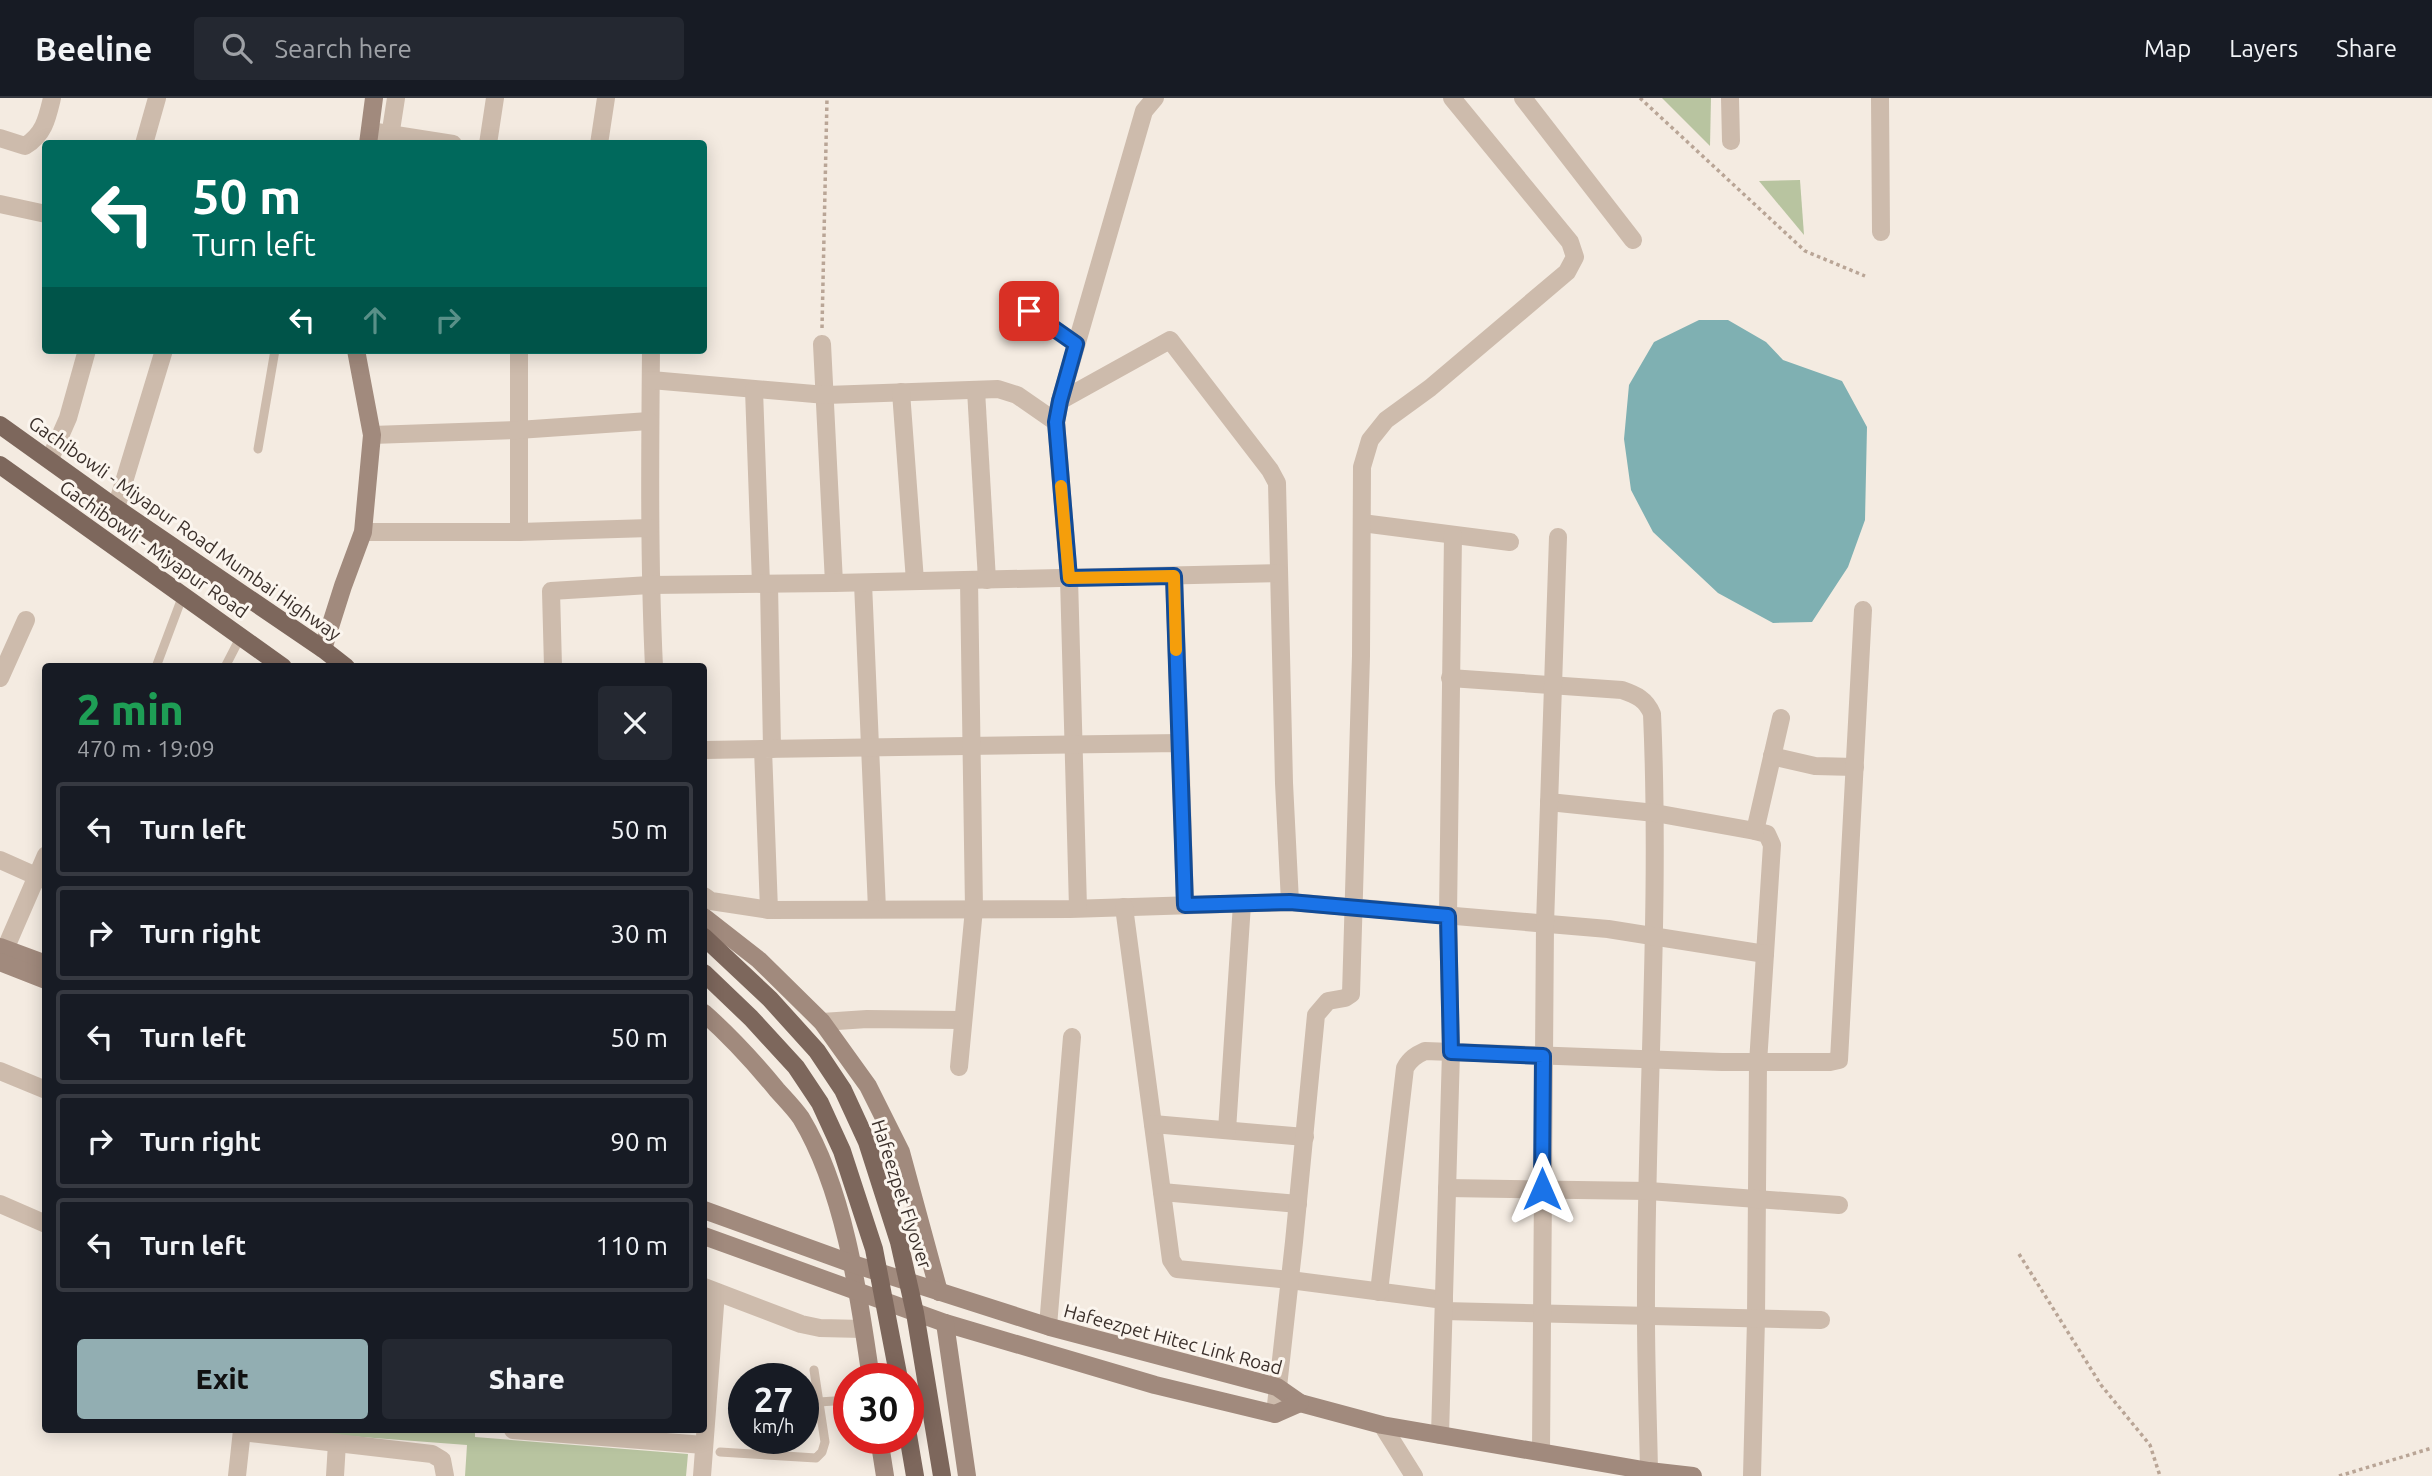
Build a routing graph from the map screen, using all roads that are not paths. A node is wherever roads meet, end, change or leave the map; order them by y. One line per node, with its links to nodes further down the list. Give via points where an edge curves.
1 (52, 98): 13 (street, via 46,125 35,139 25,146)
2 (157, 98): 15 (street)
3 (374, 98): 12 (main road)
4 (396, 98): 14 (street)
5 (495, 98): 16 (street)
6 (606, 98): 17 (street)
7 (1155, 98): 25 (street, via 1144,111)
8 (1452, 98): 47 (street, via 1570,242 1575,257 1567,272 1430,388 1386,419 1370,440 1363,467)
9 (1523, 98): 22 (street)
10 (1730, 98): 18 (street)
11 (1880, 98): 21 (street)
12 (369, 137): 14 (street)
13 (0, 138)
14 (389, 139)
15 (145, 140)
16 (489, 140)
17 (600, 140)
18 (1731, 141)
19 (0, 204): 20 (street)
20 (42, 213)
21 (1881, 232)
22 (1633, 240)
23 (1011, 298): 25 (lane)
24 (822, 344): 36 (street)
25 (1076, 344): 37 (street)
26 (85, 354): 44 (street, via 68,418)
27 (163, 354): 46 (street)
28 (274, 354): 43 (lane)
29 (357, 354): 42 (main road)
30 (519, 354): 41 (street)
31 (651, 354): 32 (street)
32 (651, 380): 33 (street); 38 (street)
33 (754, 390): 36 (street); 61 (street)
34 (976, 390): 35 (street); 39 (street, via 1017,394); 57 (street)
35 (901, 392): 36 (street); 58 (street)
36 (826, 394): 59 (street)
37 (1060, 401): 39 (street); 54 (street, via 1170,340 1277,483)
38 (649, 421): 41 (street); 48 (street)
39 (1056, 422): 56 (street)
40 (0, 425): 44 (main road, Gachibowli - Miyapur Road Mumbai Highway)
41 (517, 430): 42 (street); 50 (street)
42 (372, 435): 49 (main road)
43 (258, 449)
44 (50, 459): 46 (main road, Gachibowli - Miyapur Road Mumbai Highway)
45 (0, 465): 63 (main road, Gachibowli - Miyapur Road)
46 (116, 508): 67 (main road, Gachibowli - Miyapur Road Mumbai Highway)
47 (1362, 523): 51 (street); 97 (street)
48 (650, 528): 50 (street); 62 (street)
49 (363, 532): 50 (street); 67 (main road)
50 (519, 532)
51 (1453, 535): 53 (street); 75 (street)
52 (1558, 537): 76 (street)
53 (1510, 542)
54 (1279, 573): 55 (street); 92 (street)
55 (1174, 576): 56 (street); 78 (street)
56 (1069, 578): 57 (street); 79 (street)
57 (978, 580): 58 (street); 80 (street)
58 (915, 581): 60 (street)
59 (834, 583): 60 (street); 61 (street)
60 (863, 583): 81 (street)
61 (765, 584): 62 (street); 82 (street)
62 (650, 585): 72 (street, via 551,591); 73 (street)
63 (183, 595): 66 (main road, Gachibowli - Miyapur Road); 69 (lane)
64 (1863, 610): 85 (street)
65 (26, 620): 74 (street)
66 (241, 636): 68 (main road, Gachibowli - Miyapur Road); 70 (lane)
67 (323, 649): 71 (main road, Gachibowli - Miyapur Road Mumbai Highway)
68 (262, 660)
69 (158, 663)
70 (227, 663)
71 (341, 663)
72 (554, 663)
73 (654, 663)
74 (0, 678)
75 (1450, 678): 76 (street); 101 (street)
76 (1553, 684): 86 (street); 87 (street, via 1622,690 1648,705)
77 (1781, 718): 84 (street)
78 (1180, 743): 79 (street); 94 (street)
79 (1073, 744): 80 (street); 96 (street)
80 (972, 746): 81 (street); 99 (street)
81 (870, 747): 82 (street); 98 (street)
82 (768, 749): 83 (street); 100 (street)
83 (707, 750)
84 (1772, 756): 85 (street, via 1815,766); 88 (street)
85 (1855, 767): 118 (street, via 1839,1060)
86 (1549, 802): 87 (street); 103 (street)
87 (1655, 813): 88 (street); 104 (street)
88 (1755, 831): 106 (street, via 1767,834 1772,845)
89 (0, 860): 90 (street)
90 (41, 879): 107 (street)
91 (707, 898): 100 (street)
92 (1290, 902): 93 (street); 97 (street)
93 (1242, 904): 94 (street); 123 (street)
94 (1185, 905): 95 (street)
95 (1124, 907): 96 (street); 122 (street)
96 (1078, 908): 99 (street)
97 (1352, 908): 101 (street); 124 (street, via 1351,993 1328,1001 1316,1015)
98 (877, 909): 99 (street); 100 (street)
99 (974, 909): 112 (street)
100 (769, 910)
101 (1448, 916): 103 (street); 115 (street)
102 (707, 919): 113 (main road, via 759,960)
103 (1545, 924): 104 (street); 116 (street)
104 (1655, 936): 106 (street); 117 (street)
105 (707, 940): 176 (main road, Hafeezpet Flyover, via 817,1051 843,1090 867,1142 899,1242 915,1313)
106 (1765, 954): 118 (street)
107 (1, 956): 108 (main road); 110 (main road)
108 (42, 963)
109 (707, 976): 151 (main road, via 787,1057 820,1103 842,1152 874,1249)
110 (42, 978)
111 (707, 1016): 136 (main road, via 800,1117 837,1202)
112 (962, 1020): 113 (street, via 867,1018); 119 (street)
113 (822, 1023): 140 (main road, via 867,1086 901,1152)
114 (1072, 1037): 148 (street)
115 (1451, 1052): 116 (street); 125 (street); 141 (street, via 1426,1051 1410,1059 1405,1068)
116 (1543, 1056): 117 (street); 126 (street)
117 (1651, 1060): 118 (street); 127 (street)
118 (1758, 1063): 129 (street)
119 (959, 1067)
120 (0, 1071): 121 (street)
121 (42, 1088)
122 (1153, 1124): 123 (street); 128 (street)
123 (1227, 1130): 124 (street)
124 (1305, 1136): 131 (street)
125 (1447, 1188): 126 (street); 142 (street)
126 (1542, 1189): 127 (street); 143 (street)
127 (1649, 1191): 129 (street); 144 (street)
128 (1162, 1192): 131 (street); 137 (street, via 1171,1260 1177,1269)
129 (1756, 1199): 132 (street); 145 (street)
130 (0, 1204): 134 (street)
131 (1298, 1204): 137 (street)
132 (1839, 1205)
133 (707, 1211): 136 (main road, Hafeezpet Hitec Link Road)
134 (42, 1222)
135 (707, 1237): 139 (main road)
136 (850, 1263): 139 (main road); 140 (main road, Hafeezpet Hitec Link Road)
137 (1290, 1280): 141 (street); 152 (street)
138 (710, 1289): 149 (street, via 801,1324); 163 (street)
139 (856, 1291): 147 (main road); 149 (main road)
140 (939, 1292): 148 (main road, Hafeezpet Hitec Link Road)
141 (1379, 1292): 142 (street)
142 (1444, 1305): 143 (street); 161 (street)
143 (1542, 1313): 144 (street); 165 (street)
144 (1646, 1316): 145 (street); 169 (street)
145 (1756, 1319): 146 (street); 180 (street)
146 (1821, 1320)
147 (945, 1323): 156 (main road, via 1155,1385); 177 (main road)
148 (1050, 1327): 152 (main road, Hafeezpet Hitec Link Road)
149 (863, 1329): 150 (main road)
150 (868, 1363)
151 (896, 1363)
152 (1277, 1387): 155 (main road, Hafeezpet Hitec Link Road); 156 (street)
153 (833, 1401): 154 (lane)
154 (819, 1402): 166 (lane, via 825,1442 822,1452 816,1458)
155 (1300, 1403): 156 (main road); 157 (main road, Hafeezpet Hitec Link Road)
156 (1275, 1414)
157 (1382, 1425): 161 (main road, Hafeezpet Hitec Link Road); 178 (street)
158 (242, 1433): 170 (street)
159 (258, 1433): 162 (street)
160 (590, 1433): 163 (street)
161 (1440, 1435): 165 (main road, Hafeezpet Hitec Link Road)
162 (337, 1443): 171 (street); 172 (street, via 432,1454 442,1460)
163 (712, 1449): 164 (lane); 173 (street)
164 (728, 1450)
165 (1541, 1451): 169 (main road, Hafeezpet Hitec Link Road)
166 (770, 1454)
167 (881, 1454): 174 (main road)
168 (911, 1454): 175 (main road)
169 (1649, 1471): 179 (main road, Hafeezpet Hitec Link Road)
170 (237, 1476)
171 (335, 1476)
172 (445, 1476)
173 (702, 1476)
174 (884, 1476)
175 (915, 1476)
176 (942, 1476)
177 (967, 1476)
178 (1414, 1476)
179 (1693, 1476)
180 (1752, 1476)

